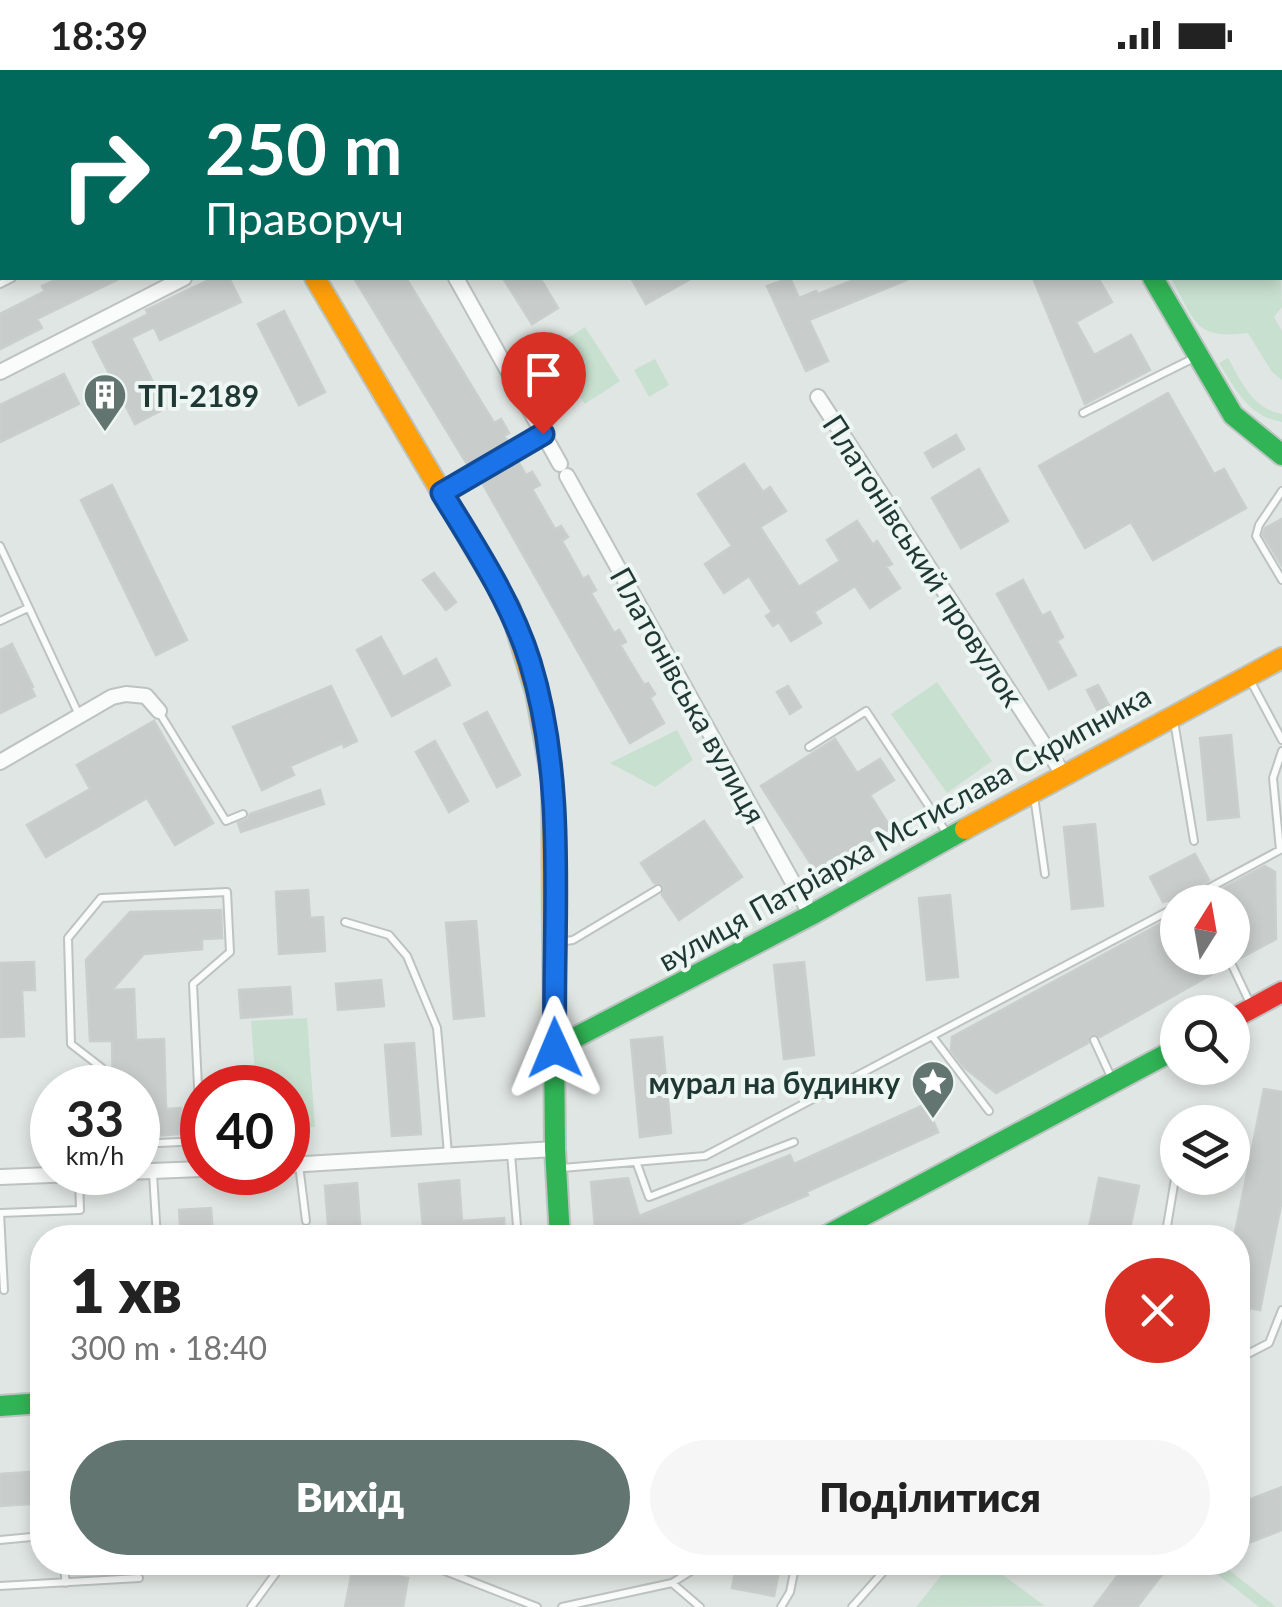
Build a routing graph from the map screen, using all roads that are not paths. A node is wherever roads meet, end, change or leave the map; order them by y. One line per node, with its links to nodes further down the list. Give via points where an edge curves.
1 (180, 280): 6 (street)
2 (316, 280): 14 (street)
3 (457, 280): 10 (street, Платонівська вулиця)
4 (1154, 280): 5 (street)
5 (1197, 356): 8 (lane); 9 (street)
6 (0, 372)
7 (818, 397): 28 (street, Платонівський провулок)
8 (1083, 413)
9 (1244, 425): 11 (street); 12 (street)
10 (543, 434): 14 (lane); 36 (street, Платонівська вулиця)
11 (1282, 436)
12 (1282, 455)
13 (1282, 491): 16 (lane, via 1256,536)
14 (442, 493): 39 (street, via 510,608 530,661 552,780)
15 (0, 547): 17 (lane)
16 (1282, 580)
17 (28, 608): 18 (lane); 23 (lane)
18 (0, 621)
19 (1282, 658): 20 (street, вулиця Патріарха Мстислава Скрипника)
20 (1248, 677): 22 (street, вулиця Патріарха Мстислава Скрипника); 24 (lane)
21 (159, 711): 23 (street, via 146,696 126,694); 30 (lane, via 226,821)
22 (1173, 715): 28 (street, вулиця Патріарха Мстислава Скрипника); 32 (lane)
23 (80, 716): 27 (street)
24 (1282, 740)
25 (809, 748): 31 (lane, via 866,711)
26 (1282, 751): 34 (lane, via 1274,778 1280,850)
27 (0, 762)
28 (1063, 774): 29 (street, вулиця Патріарха Мстислава Скрипника)
29 (1034, 790): 31 (street, вулиця Патріарха Мстислава Скрипника); 33 (lane)
30 (243, 814)
31 (950, 838): 36 (street, вулиця Патріарха Мстислава Скрипника)
32 (1194, 841)
33 (1044, 874)
34 (1221, 885)
35 (658, 888): 39 (lane, via 572,940)
36 (811, 915): 46 (street, вулиця Патріарха Мстислава Скрипника)
37 (1160, 916): 44 (lane)
38 (344, 922): 54 (lane, via 388,935 407,956 437,1028)
39 (553, 943): 46 (street)
40 (1237, 975): 42 (lane)
41 (1282, 992): 42 (street)
42 (1253, 1008): 43 (street)
43 (1250, 1010)
44 (932, 1036): 51 (lane); 57 (lane, via 705,1156)
45 (1094, 1040): 50 (lane)
46 (555, 1048): 55 (street)
47 (1160, 1058): 50 (street)
48 (98, 1065): 49 (lane, via 70,1044 68,938 101,898 227,892 230,952 193,984)
49 (197, 1065)
50 (1114, 1082): 69 (street)
51 (989, 1111)
52 (794, 1142): 57 (lane, via 649,1197)
53 (511, 1152): 54 (street); 55 (street); 67 (lane)
54 (448, 1155): 56 (street)
55 (556, 1159): 57 (lane); 68 (street)
56 (310, 1163)
57 (636, 1164)
58 (30, 1176): 59 (street)
59 (0, 1177)
60 (80, 1195): 64 (lane, via 80,1210)
61 (154, 1195): 66 (lane)
62 (300, 1195): 65 (lane)
63 (1172, 1195): 70 (lane)
64 (0, 1213): 71 (lane)
65 (306, 1221)
66 (156, 1225)
67 (517, 1225)
68 (559, 1225)
69 (846, 1225)
70 (1167, 1225)
71 (4, 1290)
72 (1282, 1310): 73 (lane, via 1269,1343)
73 (1250, 1353)
74 (30, 1404): 75 (street)
75 (0, 1406)
76 (30, 1537): 77 (lane)
77 (0, 1540)
78 (65, 1575): 85 (lane)
79 (274, 1575): 88 (lane)
80 (456, 1575): 89 (lane)
81 (684, 1575): 86 (lane)
82 (793, 1575): 92 (lane)
83 (880, 1575): 93 (lane)
84 (139, 1578): 85 (lane)
85 (66, 1582): 87 (lane)
86 (672, 1583): 90 (lane); 91 (lane)
87 (0, 1586)
88 (251, 1607)
89 (538, 1607)
90 (562, 1607)
91 (700, 1607)
92 (780, 1607)
93 (852, 1607)

